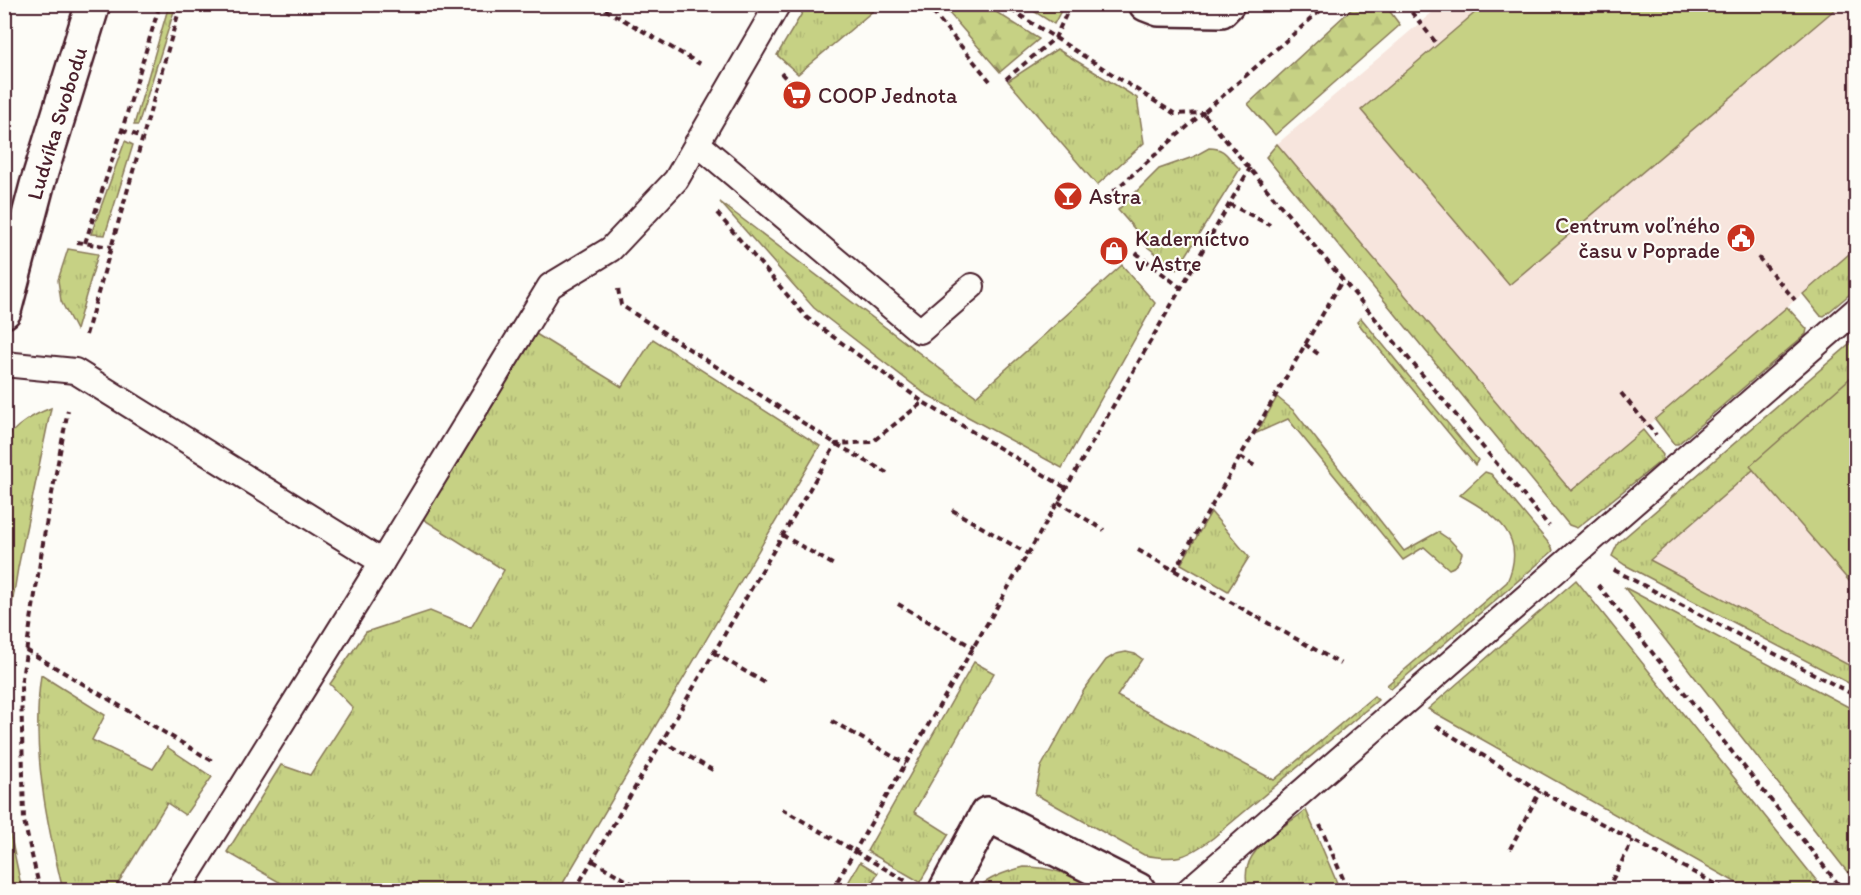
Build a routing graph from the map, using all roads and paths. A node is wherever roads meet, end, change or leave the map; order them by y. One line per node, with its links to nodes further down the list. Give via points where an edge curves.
1 (93, 4): 38 (street, Ludvíka Svobodu, via 37,185)
2 (160, 4): 19 (path)
3 (181, 4): 20 (path)
4 (596, 4): 17 (path)
5 (778, 4): 17 (lane)
6 (926, 4): 16 (path)
7 (1002, 4): 13 (path)
8 (1071, 4): 13 (path)
9 (1146, 4): 10 (street, via 1159,9 1221,10)
10 (1227, 4)
11 (1328, 4): 18 (path)
12 (1405, 4): 14 (path)
13 (1055, 38): 15 (path); 18 (path, via 1175,114)
14 (1437, 44)
15 (1006, 79)
16 (990, 81)
17 (732, 82): 21 (lane)
18 (1203, 113): 22 (path); 24 (path)
19 (122, 130): 20 (path); 28 (path)
20 (142, 138): 29 (path)
21 (697, 143): 23 (lane); 34 (lane, via 920,331)
22 (1250, 168): 25 (path); 33 (path)
23 (676, 180): 30 (lane); 44 (path, via 716,212 807,317)
24 (1107, 196)
25 (1229, 204): 26 (path); 35 (path)
26 (1270, 225)
27 (77, 242): 28 (path)
28 (85, 243): 29 (path)
29 (111, 247): 42 (path)
30 (611, 249): 46 (path, via 621,305); 58 (lane, via 550,286)
31 (1136, 253): 35 (path)
32 (1758, 257): 36 (path)
33 (1343, 279): 39 (path); 57 (path)
34 (972, 286)
35 (1181, 288): 50 (path)
36 (1795, 300)
37 (1857, 310): 57 (lane)
38 (4, 311)
39 (1305, 344): 40 (path); 47 (path)
40 (1321, 356)
41 (4, 364): 42 (lane)
42 (75, 371): 58 (lane); 63 (path)
43 (1621, 393): 45 (path)
44 (922, 402): 46 (path, via 872,442); 50 (path)
45 (1648, 426)
46 (836, 444): 49 (path); 54 (path)
47 (1240, 457): 48 (path); 60 (path)
48 (1255, 466)
49 (887, 473)
50 (1066, 488): 51 (path)
51 (1058, 502): 53 (path); 56 (path)
52 (952, 510): 56 (path)
53 (1104, 530)
54 (782, 535): 59 (path); 64 (path)
55 (1138, 550): 60 (path)
56 (1029, 554): 62 (path)
57 (1574, 555): 67 (path, via 1610,568); 74 (lane); 93 (path)
58 (382, 562): 73 (lane)
59 (834, 565)
60 (1174, 571): 65 (path)
61 (898, 604): 62 (path)
62 (974, 648): 71 (path)
63 (26, 650): 73 (path); 82 (path, via 21,685 24,820)
64 (714, 653): 66 (path); 70 (path)
65 (1341, 664)
66 (767, 684)
67 (1857, 696)
68 (832, 721): 71 (path)
69 (1429, 722): 75 (path)
70 (662, 741): 72 (path); 80 (path)
71 (906, 764): 79 (path)
72 (716, 772)
73 (246, 781): 83 (lane)
74 (1305, 791): 89 (lane); 90 (path)
75 (1540, 791): 77 (path); 78 (path)
76 (782, 809): 79 (path)
77 (1633, 840): 91 (path); 92 (path)
78 (1510, 849)
79 (854, 851): 81 (path); 86 (path)
80 (593, 861): 84 (path); 85 (path)
81 (913, 885)
82 (40, 891)
83 (178, 891)
84 (575, 891)
85 (643, 891)
86 (832, 891)
87 (946, 891): 88 (street, via 987,814)
88 (1138, 891)
89 (1189, 891)
90 (1348, 891)
91 (1607, 891)
92 (1728, 891)
93 (1844, 891)

